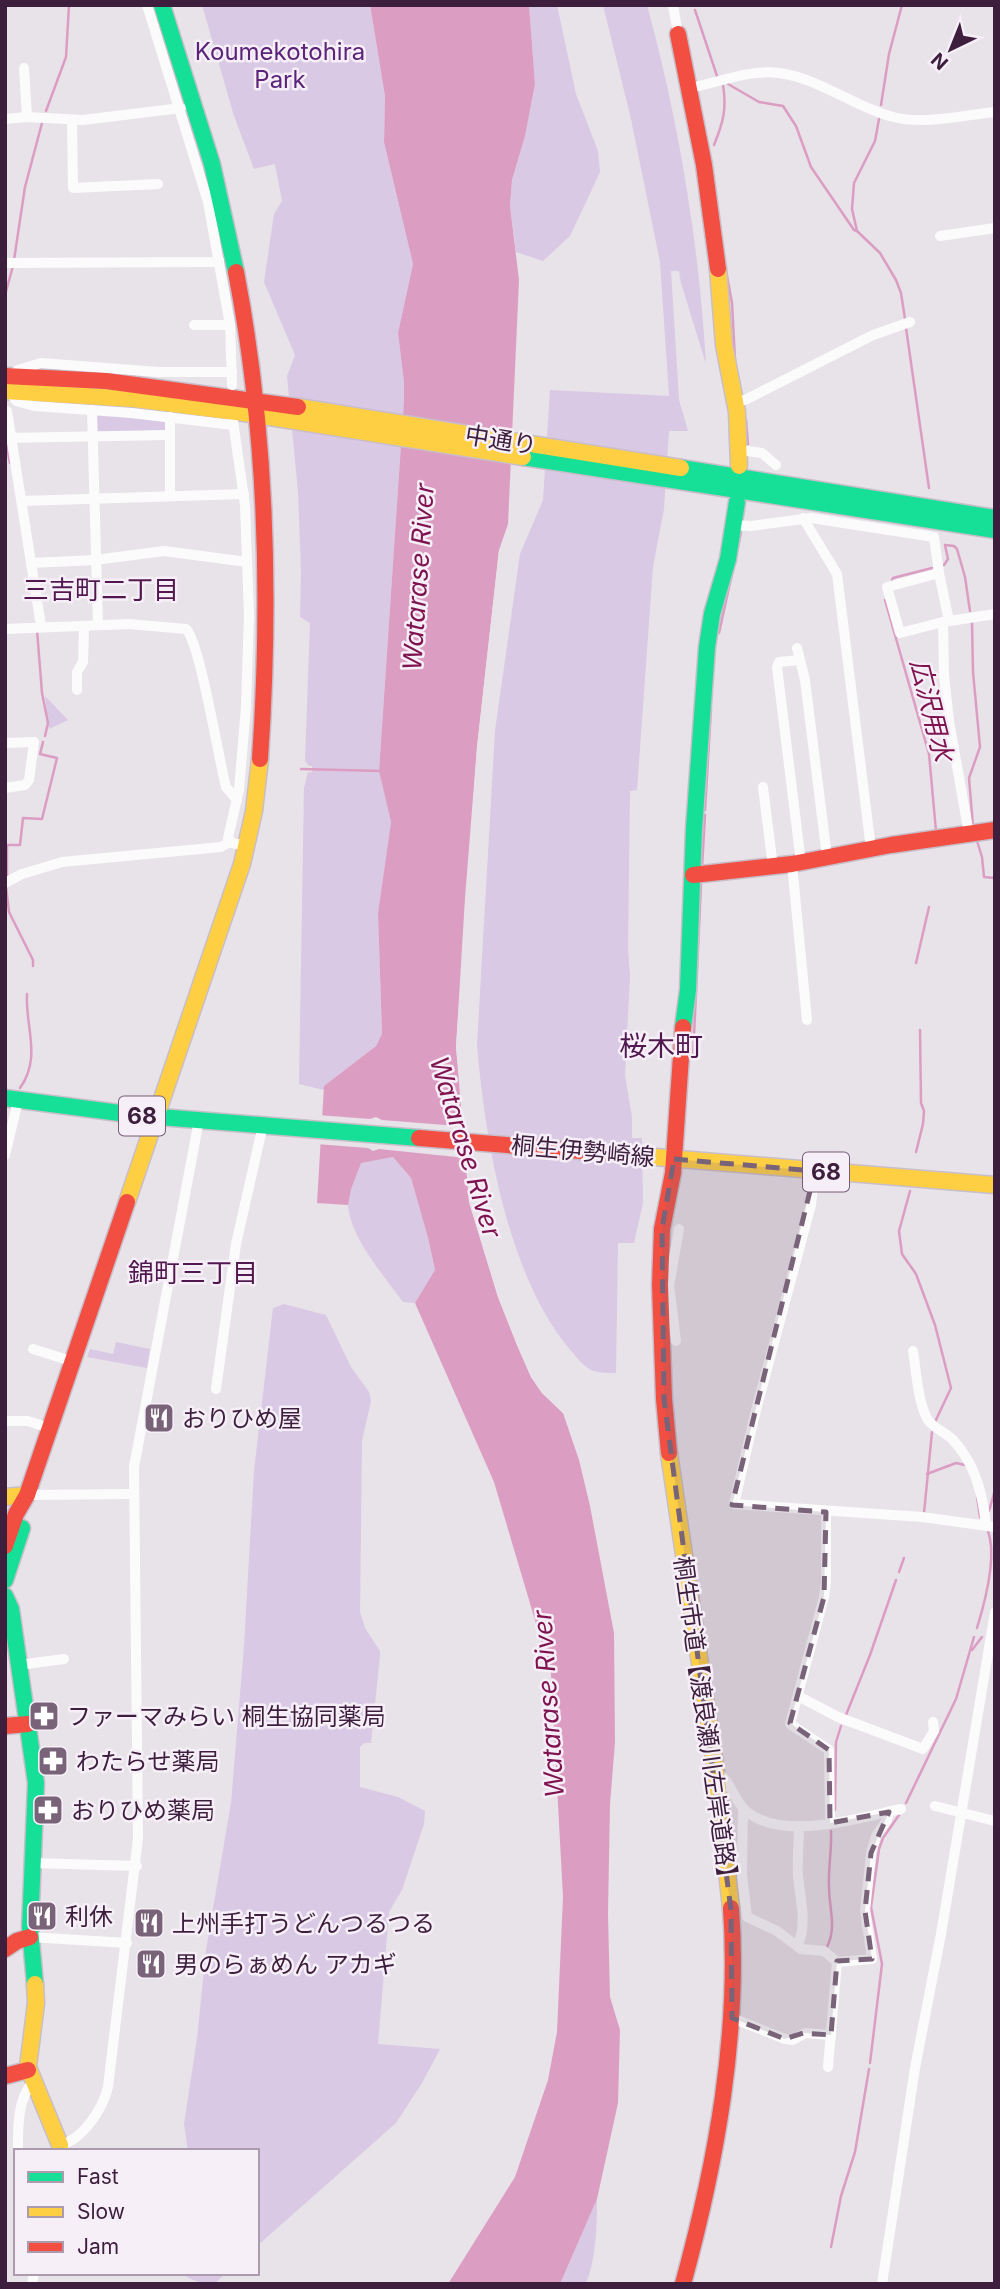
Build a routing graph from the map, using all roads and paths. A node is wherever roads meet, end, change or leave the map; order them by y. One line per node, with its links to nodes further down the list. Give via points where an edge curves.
1 (147, 5): 7 (street)
2 (162, 5): 23 (street, via 218,187 239,287)
3 (673, 5): 4 (street)
4 (678, 34): 6 (street)
5 (24, 68): 9 (street)
6 (689, 88): 8 (street, via 750,74 779,73 904,120); 24 (street, via 704,166 727,362)
7 (181, 108): 11 (street); 15 (street)
8 (995, 112)
9 (27, 117): 10 (street); 11 (street)
10 (5, 119)
11 (72, 120): 12 (street, via 73,188)
12 (158, 184)
13 (995, 228): 14 (street)
14 (940, 236)
15 (219, 260): 16 (street); 19 (street)
16 (5, 263)
17 (910, 322): 24 (street, via 873,335 743,401)
18 (194, 325): 19 (street)
19 (230, 325): 20 (street)
20 (232, 372): 21 (street, via 41,363 18,370); 22 (street)
21 (7, 383): 23 (street, 中通り, via 134,399); 25 (street, via 16,401 28,405)
22 (232, 385)
23 (256, 407): 33 (street, 中通り); 61 (street, via 264,504 265,635 261,764)
24 (740, 409): 31 (street)
25 (92, 410): 27 (street); 29 (street)
26 (7, 411): 30 (street)
27 (170, 417): 28 (street); 34 (street, via 233,424)
28 (170, 435): 29 (street); 35 (street)
29 (92, 436): 30 (street); 36 (street)
30 (8, 438): 37 (street)
31 (740, 458): 32 (street, via 762,453)
32 (776, 465)
33 (696, 477): 39 (street, 中通り); 42 (street, 中通り)
34 (244, 494): 35 (street); 44 (street)
35 (170, 496): 36 (street)
36 (93, 498): 37 (street); 43 (street)
37 (22, 501): 45 (street)
38 (737, 502): 41 (street, 桐生市道【渡良瀬川左岸道路】)
39 (995, 517)
40 (803, 518): 41 (street); 46 (street, via 934,537); 62 (street, via 837,574)
41 (734, 525): 66 (street, 桐生市道【渡良瀬川左岸道路】, via 707,647)
42 (995, 530)
43 (95, 561): 44 (street, via 164,551); 45 (street); 49 (street)
44 (247, 562): 57 (street, via 246,707)
45 (31, 563): 50 (street)
46 (939, 573): 48 (street); 48 (street, via 887,587 900,633)
47 (995, 614): 48 (street)
48 (946, 621): 59 (street, via 944,675)
49 (98, 625): 51 (street); 57 (street, via 186,629 202,675 226,787)
50 (41, 626): 51 (street); 52 (street)
51 (84, 626): 53 (street)
52 (5, 629)
53 (76, 690)
54 (5, 743): 56 (street, via 34,742 26,785)
55 (763, 787): 65 (street)
56 (5, 788)
57 (237, 800): 60 (street)
58 (995, 830): 59 (street)
59 (969, 834): 62 (street)
60 (230, 842): 61 (street); 67 (street, via 221,848 61,862)
61 (247, 846): 70 (street)
62 (871, 849): 63 (street)
63 (827, 857): 64 (street); 64 (street, via 798,654 777,667)
64 (796, 863): 65 (street); 68 (street)
65 (773, 867): 66 (street)
66 (693, 875): 74 (street, 桐生市道【渡良瀬川左岸道路】, via 688,990)
67 (5, 883)
68 (807, 1020)
69 (12, 1100): 70 (street, 桐生伊勢崎線 / 68); 73 (street)
70 (156, 1116): 71 (street, 桐生伊勢崎線 / 68); 82 (street)
71 (199, 1119): 72 (street, 桐生伊勢崎線 / 68); 86 (street, via 139,1433)
72 (270, 1126): 74 (street, 桐生伊勢崎線 / 68); 83 (street, via 236,1244)
73 (5, 1156)
74 (666, 1158): 75 (street, 桐生伊勢崎線 / 68); 78 (street, 桐生市道【渡良瀬川左岸道路】, via 669,1200 662,1228)
75 (815, 1171): 76 (street, 桐生伊勢崎線 / 68); 89 (street, via 811,1205 734,1504)
76 (995, 1185)
77 (678, 1229): 78 (street)
78 (664, 1285): 79 (street); 101 (street, 桐生市道【渡良瀬川左岸道路】, via 667,1436)
79 (676, 1342)
80 (33, 1349): 82 (street)
81 (913, 1351): 90 (street, via 925,1414 955,1442 971,1467)
82 (71, 1361): 85 (street)
83 (216, 1389)
84 (5, 1421): 85 (street, via 28,1421)
85 (49, 1428): 87 (street)
86 (134, 1494): 87 (street); 111 (street)
87 (26, 1495): 88 (street); 91 (street); 92 (street, via 26,1517)
88 (5, 1497)
89 (827, 1512): 90 (street); 97 (street, via 827,1582)
90 (990, 1526)
91 (5, 1546)
92 (5, 1580)
93 (5, 1596): 96 (street)
94 (995, 1612): 106 (street)
95 (64, 1658): 96 (street)
96 (19, 1665): 99 (street)
97 (797, 1696): 98 (street, via 923,1749 934,1731); 108 (street, via 790,1724 830,1755)
98 (933, 1722)
99 (29, 1724): 100 (street); 110 (street, via 36,1783)
100 (5, 1726)
101 (716, 1772): 103 (street); 117 (street, 桐生市道【渡良瀬川左岸道路】, via 731,1910)
102 (935, 1806): 106 (street)
103 (743, 1808): 109 (street, via 768,1822); 114 (street, via 746,1914)
104 (901, 1809): 105 (street)
105 (889, 1812): 108 (street); 116 (street, via 873,1843 869,1866 865,1911 872,1959)
106 (960, 1813): 107 (street); 125 (street)
107 (995, 1821)
108 (830, 1823): 109 (street)
109 (799, 1826): 114 (street, via 802,1920)
110 (32, 1863): 111 (street); 112 (street)
111 (137, 1866): 113 (street)
112 (30, 1937): 113 (street); 115 (street); 121 (street, via 36,2003 28,2059)
113 (127, 1943): 122 (street, via 106,2096 93,2119)
114 (797, 1946): 116 (street, via 824,1951)
115 (5, 1949)
116 (838, 1962): 118 (street)
117 (732, 2018): 118 (street, via 785,2039 805,2033); 124 (street, 桐生市道【渡良瀬川左岸道路】, via 716,2139)
118 (831, 2035): 119 (street)
119 (828, 2067)
120 (5, 2076): 121 (street)
121 (31, 2076): 122 (street); 123 (street, via 20,2111)
122 (61, 2148)
123 (18, 2149)
124 (683, 2284)
125 (882, 2284)

